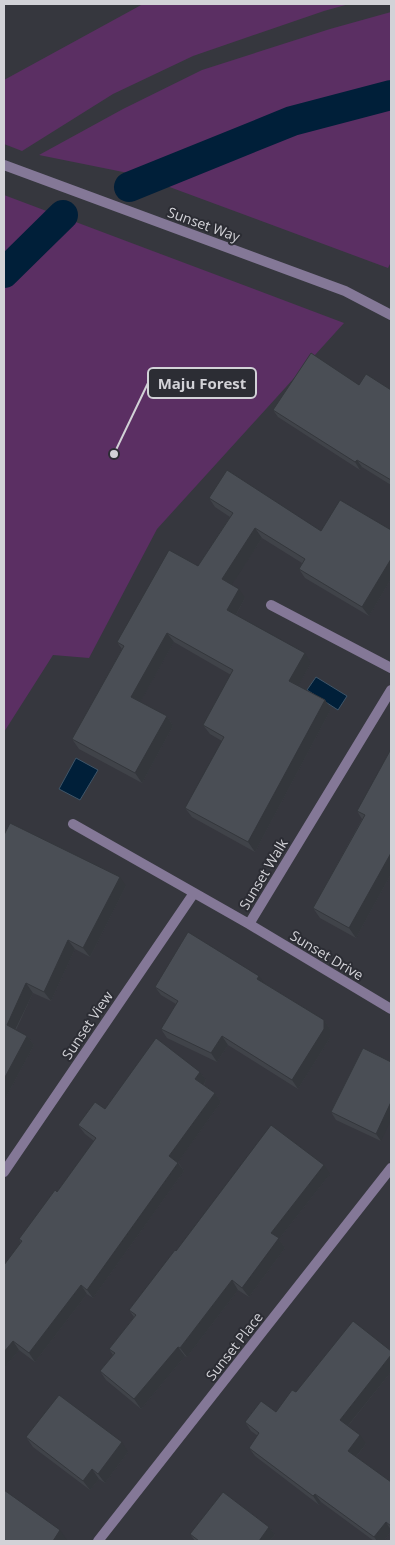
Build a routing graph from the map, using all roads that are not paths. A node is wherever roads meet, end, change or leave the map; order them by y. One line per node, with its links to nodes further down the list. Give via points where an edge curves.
1 (4, 165): 2 (street, Sunset Way, via 345,291)
2 (391, 315)
3 (271, 605): 4 (street)
4 (391, 668)
5 (391, 690): 8 (street, Sunset Walk)
6 (72, 824): 7 (street, Sunset Walk)
7 (194, 893): 8 (street, Sunset Walk); 11 (street, Sunset View)
8 (248, 924): 9 (street, Sunset Drive)
9 (391, 1010)
10 (391, 1168): 12 (street, Sunset Place)
11 (4, 1172)
12 (98, 1541)

